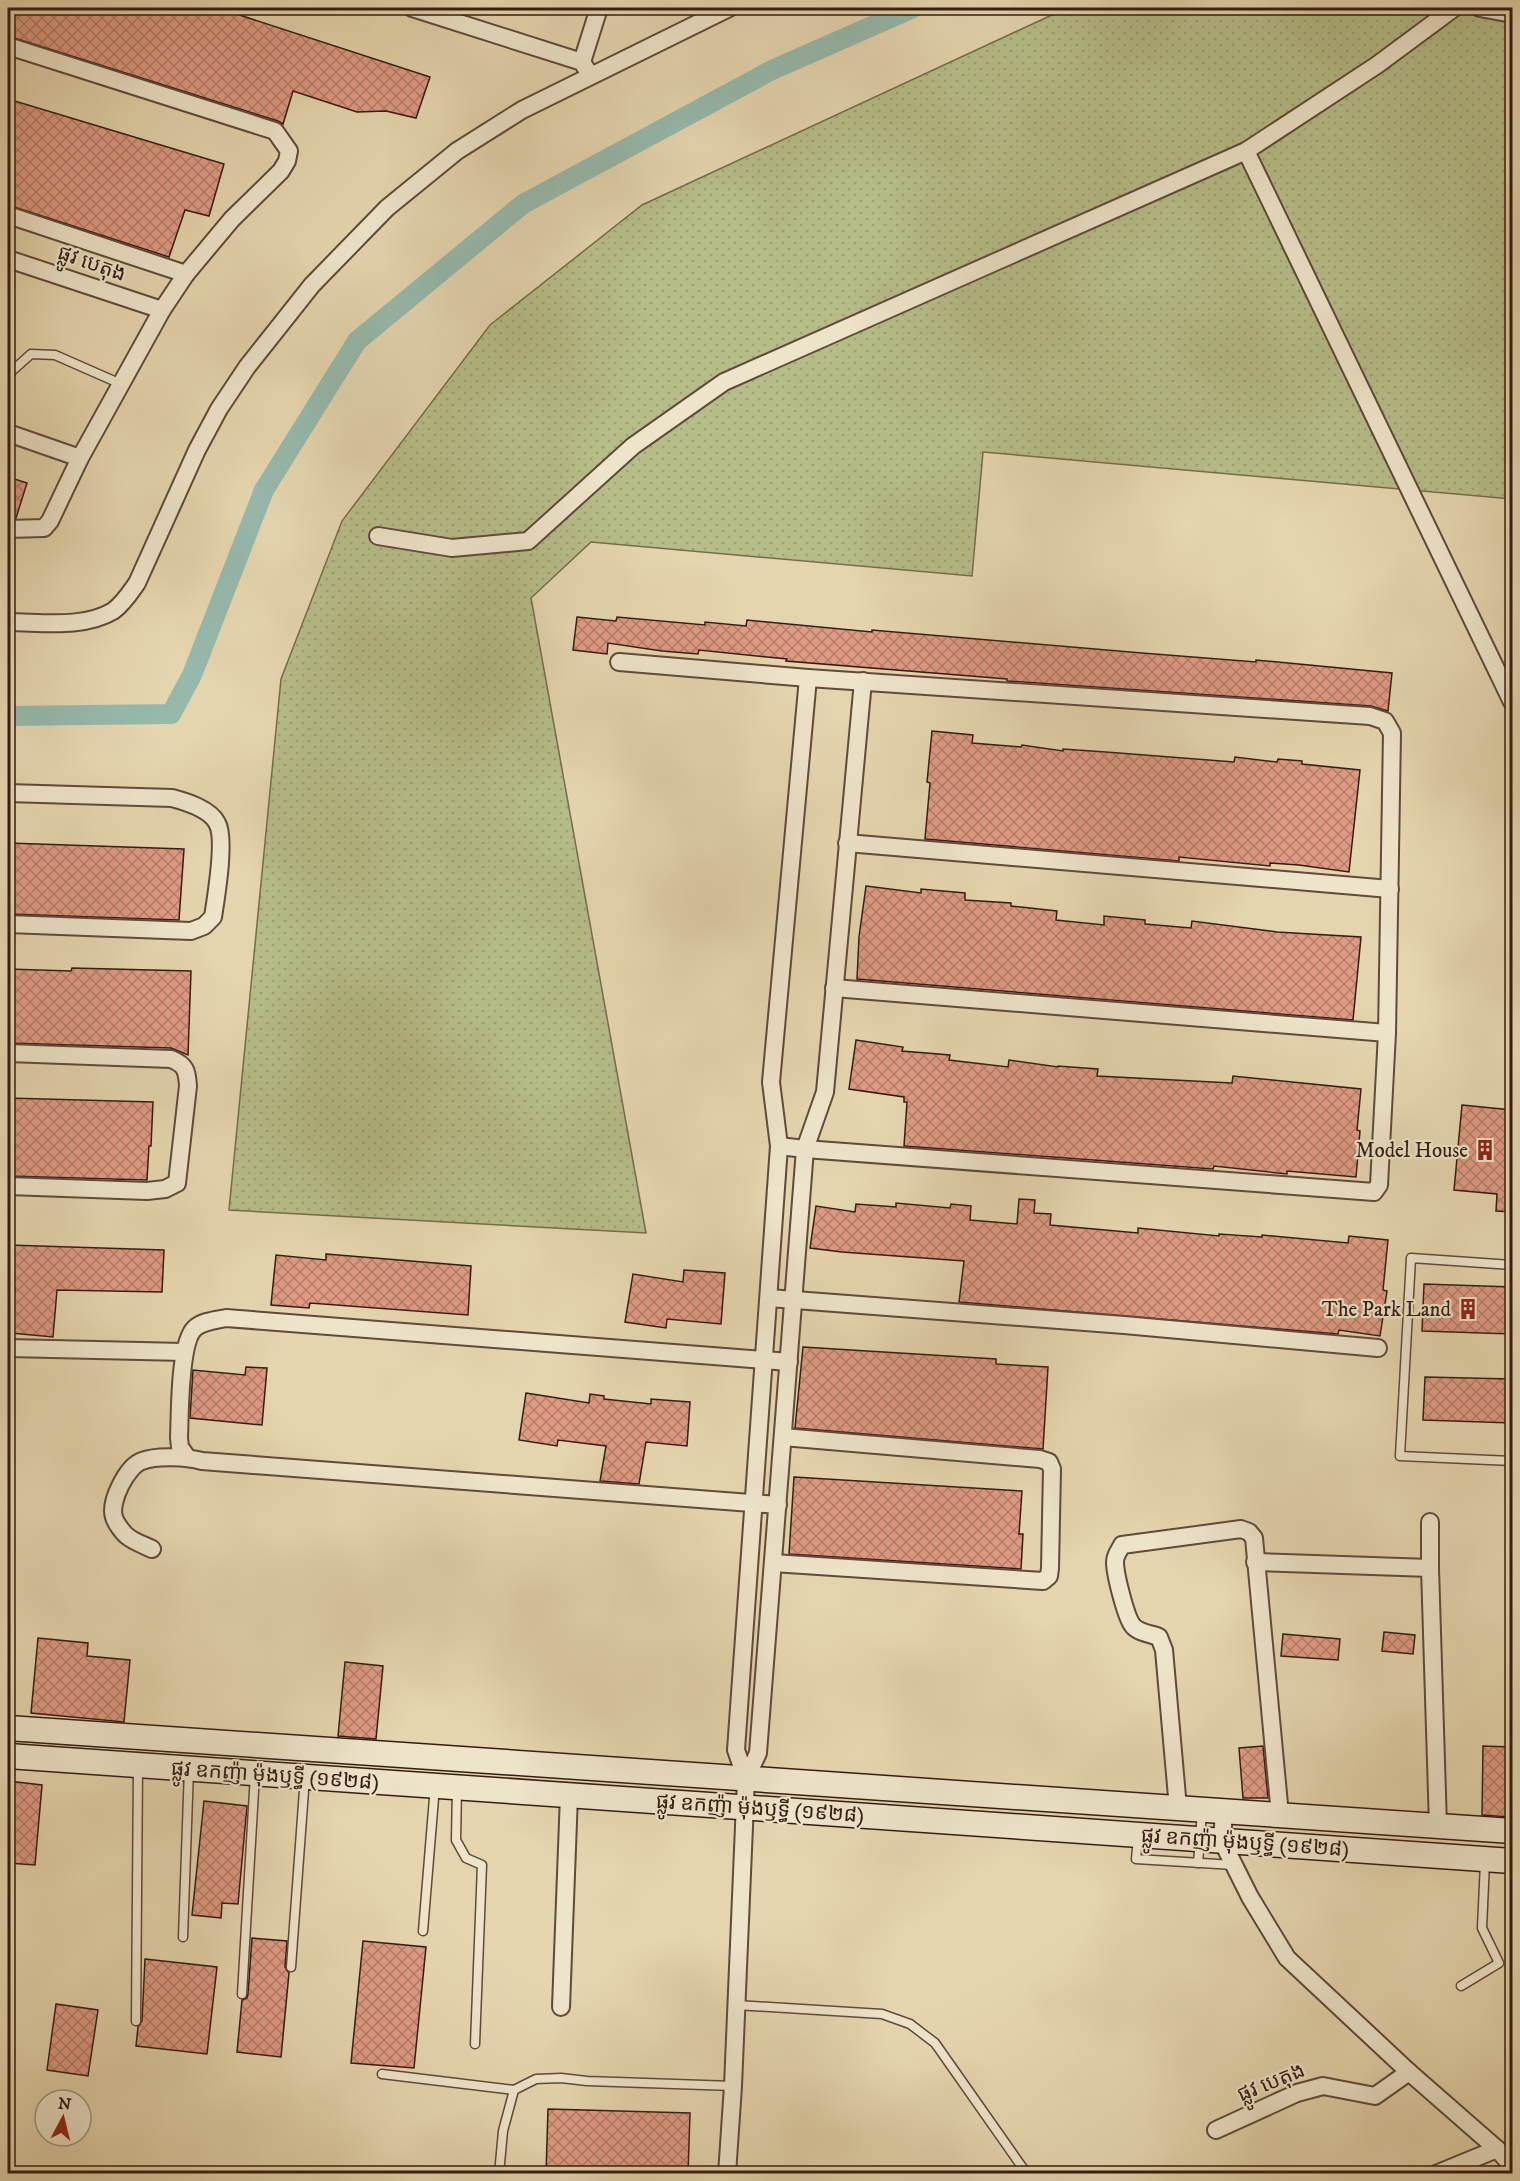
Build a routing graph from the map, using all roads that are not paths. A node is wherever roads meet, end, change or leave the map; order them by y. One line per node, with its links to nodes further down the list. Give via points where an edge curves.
1 (412, 8): 8 (street)
2 (599, 8): 8 (street)
3 (729, 8): 8 (street)
4 (1454, 8): 9 (street, via 1377,65)
5 (1480, 8): 6 (street)
6 (1512, 14)
7 (8, 46): 12 (street, via 274,131 284,141 289,151 281,171 232,219)
8 (586, 68): 20 (street, via 457,151 387,208 312,285 219,409 126,599 97,617 66,623)
9 (1246, 151): 19 (street, via 724,382 633,446 528,541 452,548); 24 (street)
10 (8, 215): 12 (street)
11 (8, 259): 13 (street, ផ្លូវ បេតុង)
12 (186, 274): 13 (street)
13 (162, 310): 15 (street)
14 (8, 377): 15 (lane, via 31,354 55,355)
15 (121, 384): 17 (street)
16 (8, 433): 17 (street)
17 (80, 458): 18 (street, via 44,528)
18 (8, 529)
19 (378, 536)
20 (8, 622)
21 (619, 662): 22 (street)
22 (808, 678): 23 (street); 32 (street, via 771,1083)
23 (863, 681): 26 (street); 27 (street, via 1378,717 1392,733)
24 (1512, 702)
25 (8, 794): 28 (street, via 172,798 207,812 217,822 221,835 213,917 204,926 191,931)
26 (847, 843): 27 (street); 29 (street)
27 (1390, 889): 30 (street)
28 (8, 924)
29 (834, 988): 30 (street); 33 (street, via 825,1092)
30 (1387, 1033): 33 (street, via 1380,1185 1374,1192)
31 (8, 1053): 34 (street, via 171,1059 181,1063 188,1086 177,1183 147,1191)
32 (780, 1146): 33 (street); 36 (street)
33 (805, 1149): 37 (street)
34 (8, 1186)
35 (1512, 1265): 45 (lane, via 1411,1258 1400,1456)
36 (768, 1298): 37 (street); 41 (street)
37 (794, 1300): 39 (street); 42 (street)
38 (8, 1347): 40 (street)
39 (1378, 1348)
40 (184, 1352): 41 (street, via 196,1326 226,1318); 44 (street, via 179,1438)
41 (764, 1359): 42 (street); 46 (street)
42 (789, 1362): 43 (street)
43 (783, 1437): 47 (street); 51 (street, via 1049,1462 1050,1568 1043,1581)
44 (187, 1457): 46 (street); 49 (street, via 135,1464 119,1488 114,1518 126,1535)
45 (1512, 1461)
46 (754, 1502): 47 (street); 59 (street, via 736,1750)
47 (778, 1505): 51 (street)
48 (1431, 1522): 52 (street)
49 (152, 1549)
50 (1255, 1562): 52 (street); 63 (street, via 1254,1538 1241,1529 1122,1545 1116,1554 1121,1593 1133,1626 1160,1637 1164,1650); 65 (street)
51 (773, 1563): 59 (street, via 758,1753)
52 (1430, 1568): 66 (street)
53 (8, 1728): 59 (main road, ផ្លូវ ឧកញ៉ា ម៉ុងឫទ្ធី (១៩២៨))
54 (8, 1756): 55 (main road, ផ្លូវ ឧកញ៉ា ម៉ុងឫទ្ធី (១៩២៨))
55 (138, 1766): 56 (main road, ផ្លូវ ឧកញ៉ា ម៉ុងឫទ្ធី (១៩២៨)); 79 (lane)
56 (189, 1769): 57 (main road, ផ្លូវ ឧកញ៉ា ម៉ុងឫទ្ធី (១៩២៨)); 73 (lane)
57 (255, 1774): 58 (main road, ផ្លូវ ឧកញ៉ា ម៉ុងឫទ្ធី (១៩២៨)); 76 (lane)
58 (305, 1777): 60 (main road, ផ្លូវ ឧកញ៉ា ម៉ុងឫទ្ធី (១៩២៨)); 74 (lane)
59 (746, 1779): 62 (street); 63 (main road, ផ្លូវ ឧកញ៉ា ម៉ុងឫទ្ធី (១៩២៨))
60 (446, 1787): 61 (main road, ផ្លូវ ឧកញ៉ា ម៉ុងឫទ្ធី (១៩២៨)); 72 (lane); 80 (lane, via 456,1840 466,1858 482,1865)
61 (569, 1795): 62 (main road, ផ្លូវ ឧកញ៉ា ម៉ុងឫទ្ធី (១៩២៨)); 78 (street)
62 (745, 1807): 68 (main road, ផ្លូវ ឧកញ៉ា ម៉ុងឫទ្ធី (១៩២៨), via 1139,1835); 77 (street)
63 (1178, 1808): 64 (main road, ផ្លូវ ឧកញ៉ា ម៉ុងឫទ្ធី (១៩២៨))
64 (1213, 1811): 65 (main road, ផ្លូវ ឧកញ៉ា ម៉ុងឫទ្ធី (១៩២៨)); 68 (street)
65 (1280, 1815): 66 (main road, ផ្លូវ ឧកញ៉ា ម៉ុងឫទ្ធី (១៩២៨))
66 (1438, 1826): 67 (main road, ផ្លូវ ឧកញ៉ា ម៉ុងឫទ្ធី (១៩២៨))
67 (1512, 1830)
68 (1206, 1847): 69 (main road, ផ្លូវ ឧកញ៉ា ម៉ុងឫទ្ធី (១៩២៨)); 71 (street); 71 (lane)
69 (1486, 1859): 70 (main road, ផ្លូវ ឧកញ៉ា ម៉ុងឫទ្ធី (១៩២៨)); 75 (lane, via 1482,1928 1499,1963)
70 (1512, 1861)
71 (1234, 1865): 81 (street, via 1287,1958)
72 (423, 1931)
73 (183, 1937)
74 (291, 1966)
75 (1461, 1986)
76 (242, 1994)
77 (736, 2005): 83 (street); 90 (lane, via 882,2014 910,2024 935,2043)
78 (561, 2007)
79 (136, 2021)
80 (475, 2044)
81 (1409, 2072): 85 (street, ផ្លូវ បេតុង, via 1375,2096 1323,2086); 86 (street)
82 (382, 2074): 84 (lane)
83 (733, 2086): 84 (lane, via 561,2078 536,2079); 89 (street)
84 (514, 2090): 88 (lane, via 503,2131)
85 (1216, 2130)
86 (1497, 2149): 87 (street); 91 (street)
87 (1512, 2166)
88 (499, 2174)
89 (727, 2174)
90 (1028, 2174)
91 (1436, 2174)

